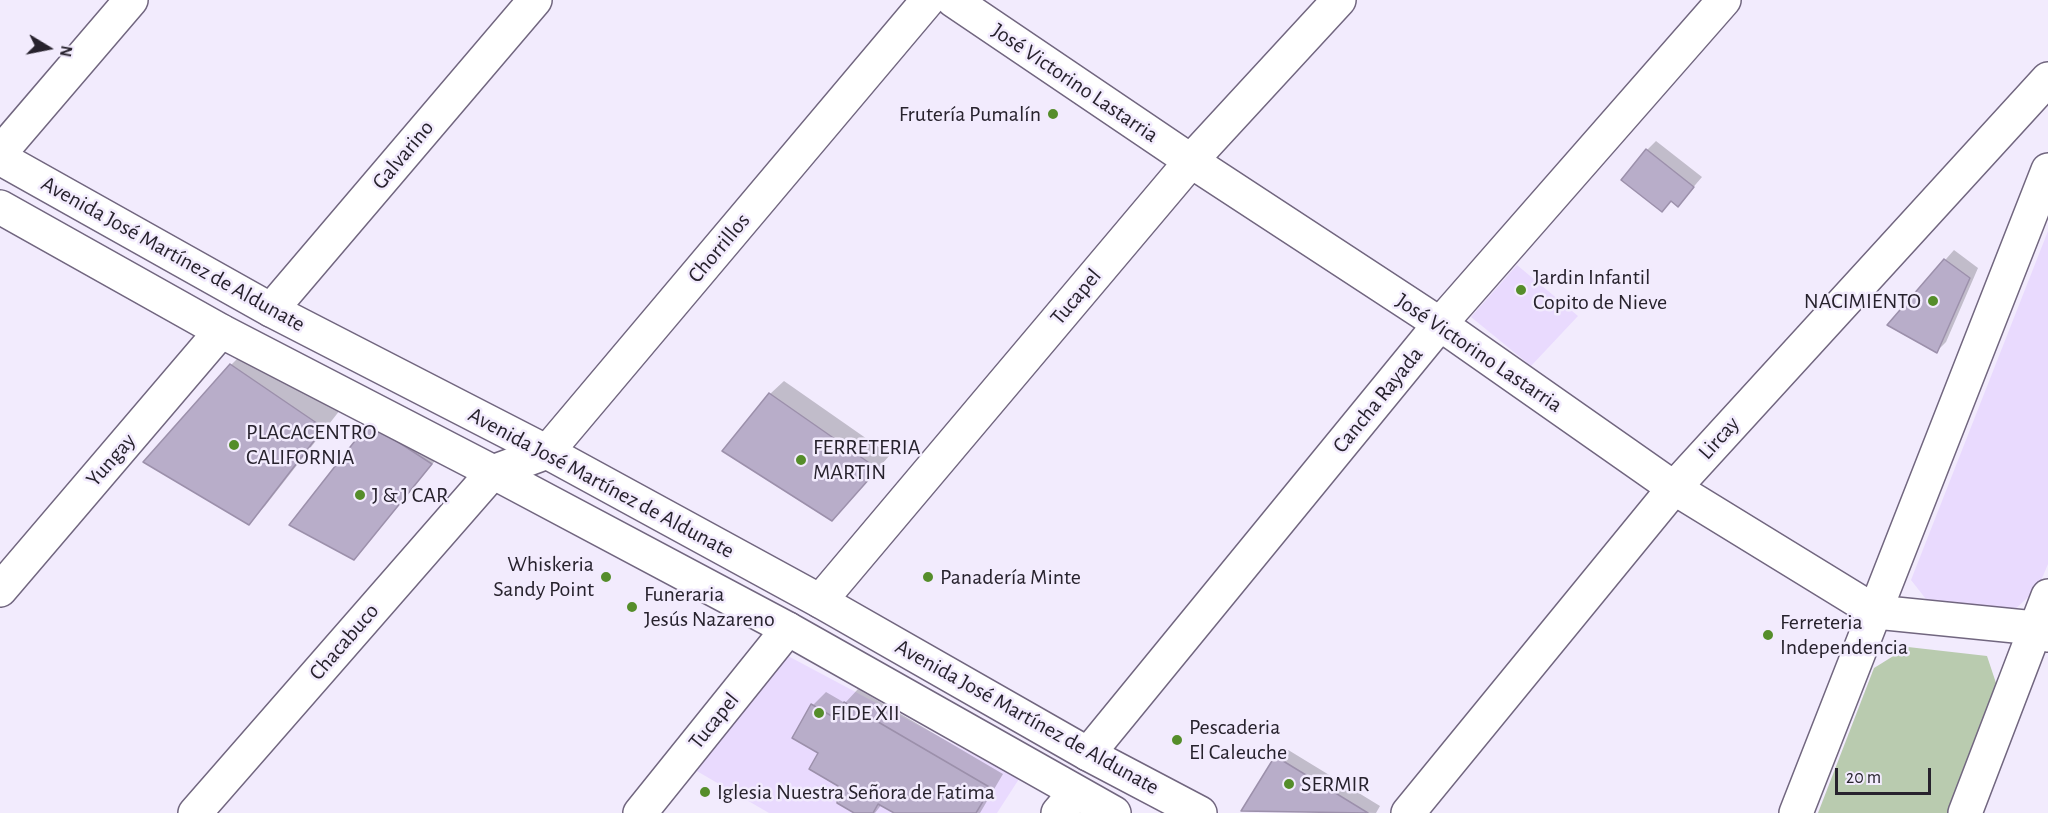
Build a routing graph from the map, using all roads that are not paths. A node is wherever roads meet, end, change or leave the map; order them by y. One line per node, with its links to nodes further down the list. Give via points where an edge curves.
1 (131, 0): 8 (street)
2 (535, 0): 13 (street, Galvarino)
3 (928, 0): 16 (street, Chorrillos)
4 (953, 0): 10 (street, José Victorino Lastarria)
5 (1339, 0): 10 (street, Tucapel)
6 (1724, 0): 14 (street, Cancha Rayada)
7 (2048, 79): 18 (street, Lircay)
8 (0, 153)
9 (0, 158): 13 (street, Avenida José Martínez de Aldunate)
10 (1191, 161): 14 (street, José Victorino Lastarria); 21 (street, Tucapel)
11 (2048, 170): 22 (street)
12 (0, 207): 15 (street, Avenida José Martínez de Aldunate)
13 (271, 310): 16 (street, Avenida José Martínez de Aldunate)
14 (1440, 324): 18 (street, José Victorino Lastarria); 25 (street, Cancha Rayada)
15 (221, 331): 17 (street, Avenida José Martínez de Aldunate); 19 (street, Yungay)
16 (547, 452): 17 (street, Chorrillos); 21 (street, Avenida José Martínez de Aldunate)
17 (494, 472): 23 (street, Avenida José Martínez de Aldunate); 27 (street, Chacabuco)
18 (1674, 488): 22 (street, José Victorino Lastarria); 31 (street, Lircay)
19 (0, 590)
20 (2048, 596): 24 (street)
21 (820, 601): 25 (street, Avenida José Martínez de Aldunate)
22 (1876, 612): 24 (street, José Victorino Lastarria); 32 (street)
23 (788, 629): 26 (street, Avenida José Martínez de Aldunate); 28 (street, Tucapel)
24 (2041, 632): 33 (street)
25 (1088, 754): 30 (street, Avenida José Martínez de Aldunate)
26 (1066, 803): 29 (street, Avenida José Martínez de Aldunate)
27 (195, 813)
28 (640, 813)
29 (1114, 813)
30 (1200, 813)
31 (1408, 813)
32 (1796, 813)
33 (1965, 813)

